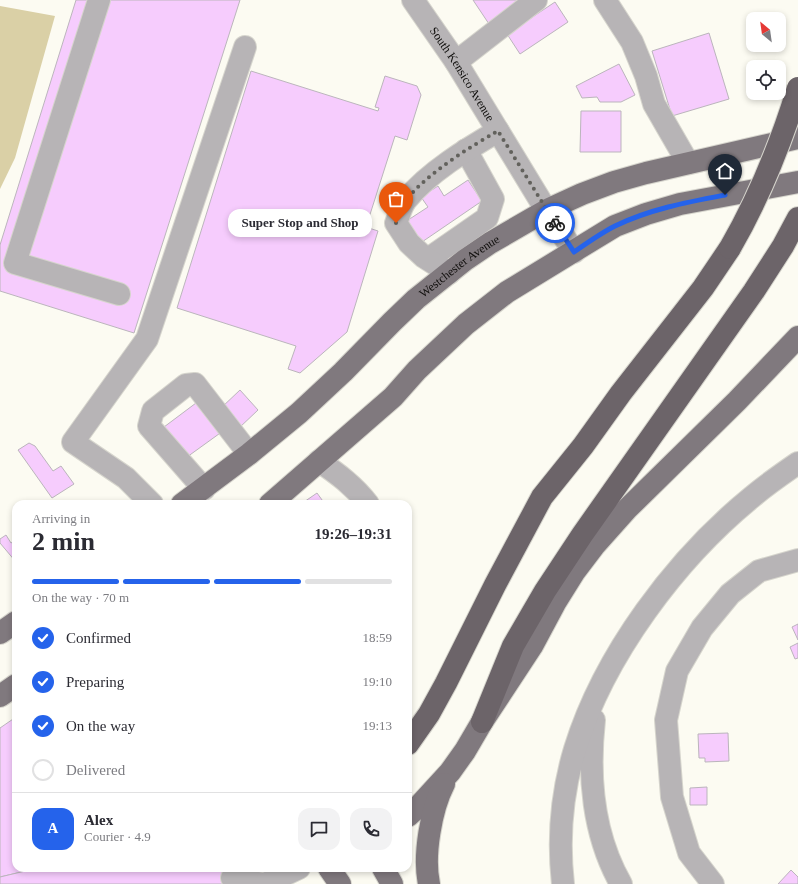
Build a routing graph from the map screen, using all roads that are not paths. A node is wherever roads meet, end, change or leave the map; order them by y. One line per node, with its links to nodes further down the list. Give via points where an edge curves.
1 (99, 0): 20 (street, via 15,263)
2 (413, 0): 6 (street, South Kensico Avenue)
3 (536, 0): 6 (street)
4 (605, 0): 11 (street, via 632,42 654,104)
5 (245, 47): 26 (street, via 147,339 73,442 126,478)
6 (456, 62): 8 (street, South Kensico Avenue)
7 (798, 88): 37 (highway, bridge, via 766,176 739,233 703,288 542,497 429,714)
8 (498, 131): 10 (street); 13 (street, South Kensico Avenue)
9 (798, 138): 11 (main road, Westchester Avenue)
10 (466, 150): 15 (street, via 493,199 487,218); 18 (street, via 431,176 405,201 396,223 409,243)
11 (688, 163): 13 (main road, Westchester Avenue, via 614,182)
12 (798, 182): 17 (main road, via 687,202 646,214 615,226)
13 (547, 210): 16 (main road, Westchester Avenue); 17 (street, South Kensico Avenue)
14 (798, 218): 36 (highway, via 783,246 725,333 545,591 514,646)
15 (478, 224): 16 (street); 18 (street)
16 (488, 244): 19 (main road, Westchester Avenue)
17 (574, 252): 23 (main road, via 507,292 466,324 370,418)
18 (428, 259): 19 (street)
19 (449, 273): 22 (main road, Westchester Avenue, via 416,299 299,413)
20 (119, 294)
21 (798, 337): 36 (main road, via 627,509 594,546 575,571 532,646)
22 (249, 454): 25 (main road, Westchester Avenue); 25 (street, via 195,384 181,388 153,411 149,426)
23 (319, 461): 28 (main road); 29 (street, via 357,490)
24 (798, 463): 33 (street, via 752,497 701,544 671,578 643,616 617,656)
25 (204, 488): 27 (main road, Westchester Avenue)
26 (148, 500)
27 (188, 500)
28 (275, 500)
29 (365, 500)
30 (798, 560): 50 (street, via 759,571 730,594 702,628 677,671 666,720 672,797 689,853)
31 (12, 625): 32 (main road)
32 (0, 633)
33 (603, 684): 48 (street, via 584,724 568,775 561,848); 49 (street, via 594,717 591,775 596,813 606,850)
34 (12, 688): 35 (main road)
35 (0, 696)
36 (482, 722): 38 (main road)
37 (412, 738)
38 (450, 772): 39 (main road); 47 (main road, via 436,804 428,840 426,860)
39 (412, 812)
40 (237, 872): 44 (street, via 232,878)
41 (290, 872): 44 (street)
42 (332, 872): 45 (main road)
43 (385, 872): 46 (main road)
44 (264, 884)
45 (340, 884)
46 (392, 884)
47 (429, 884)
48 (563, 884)
49 (621, 884)
50 (713, 884)

